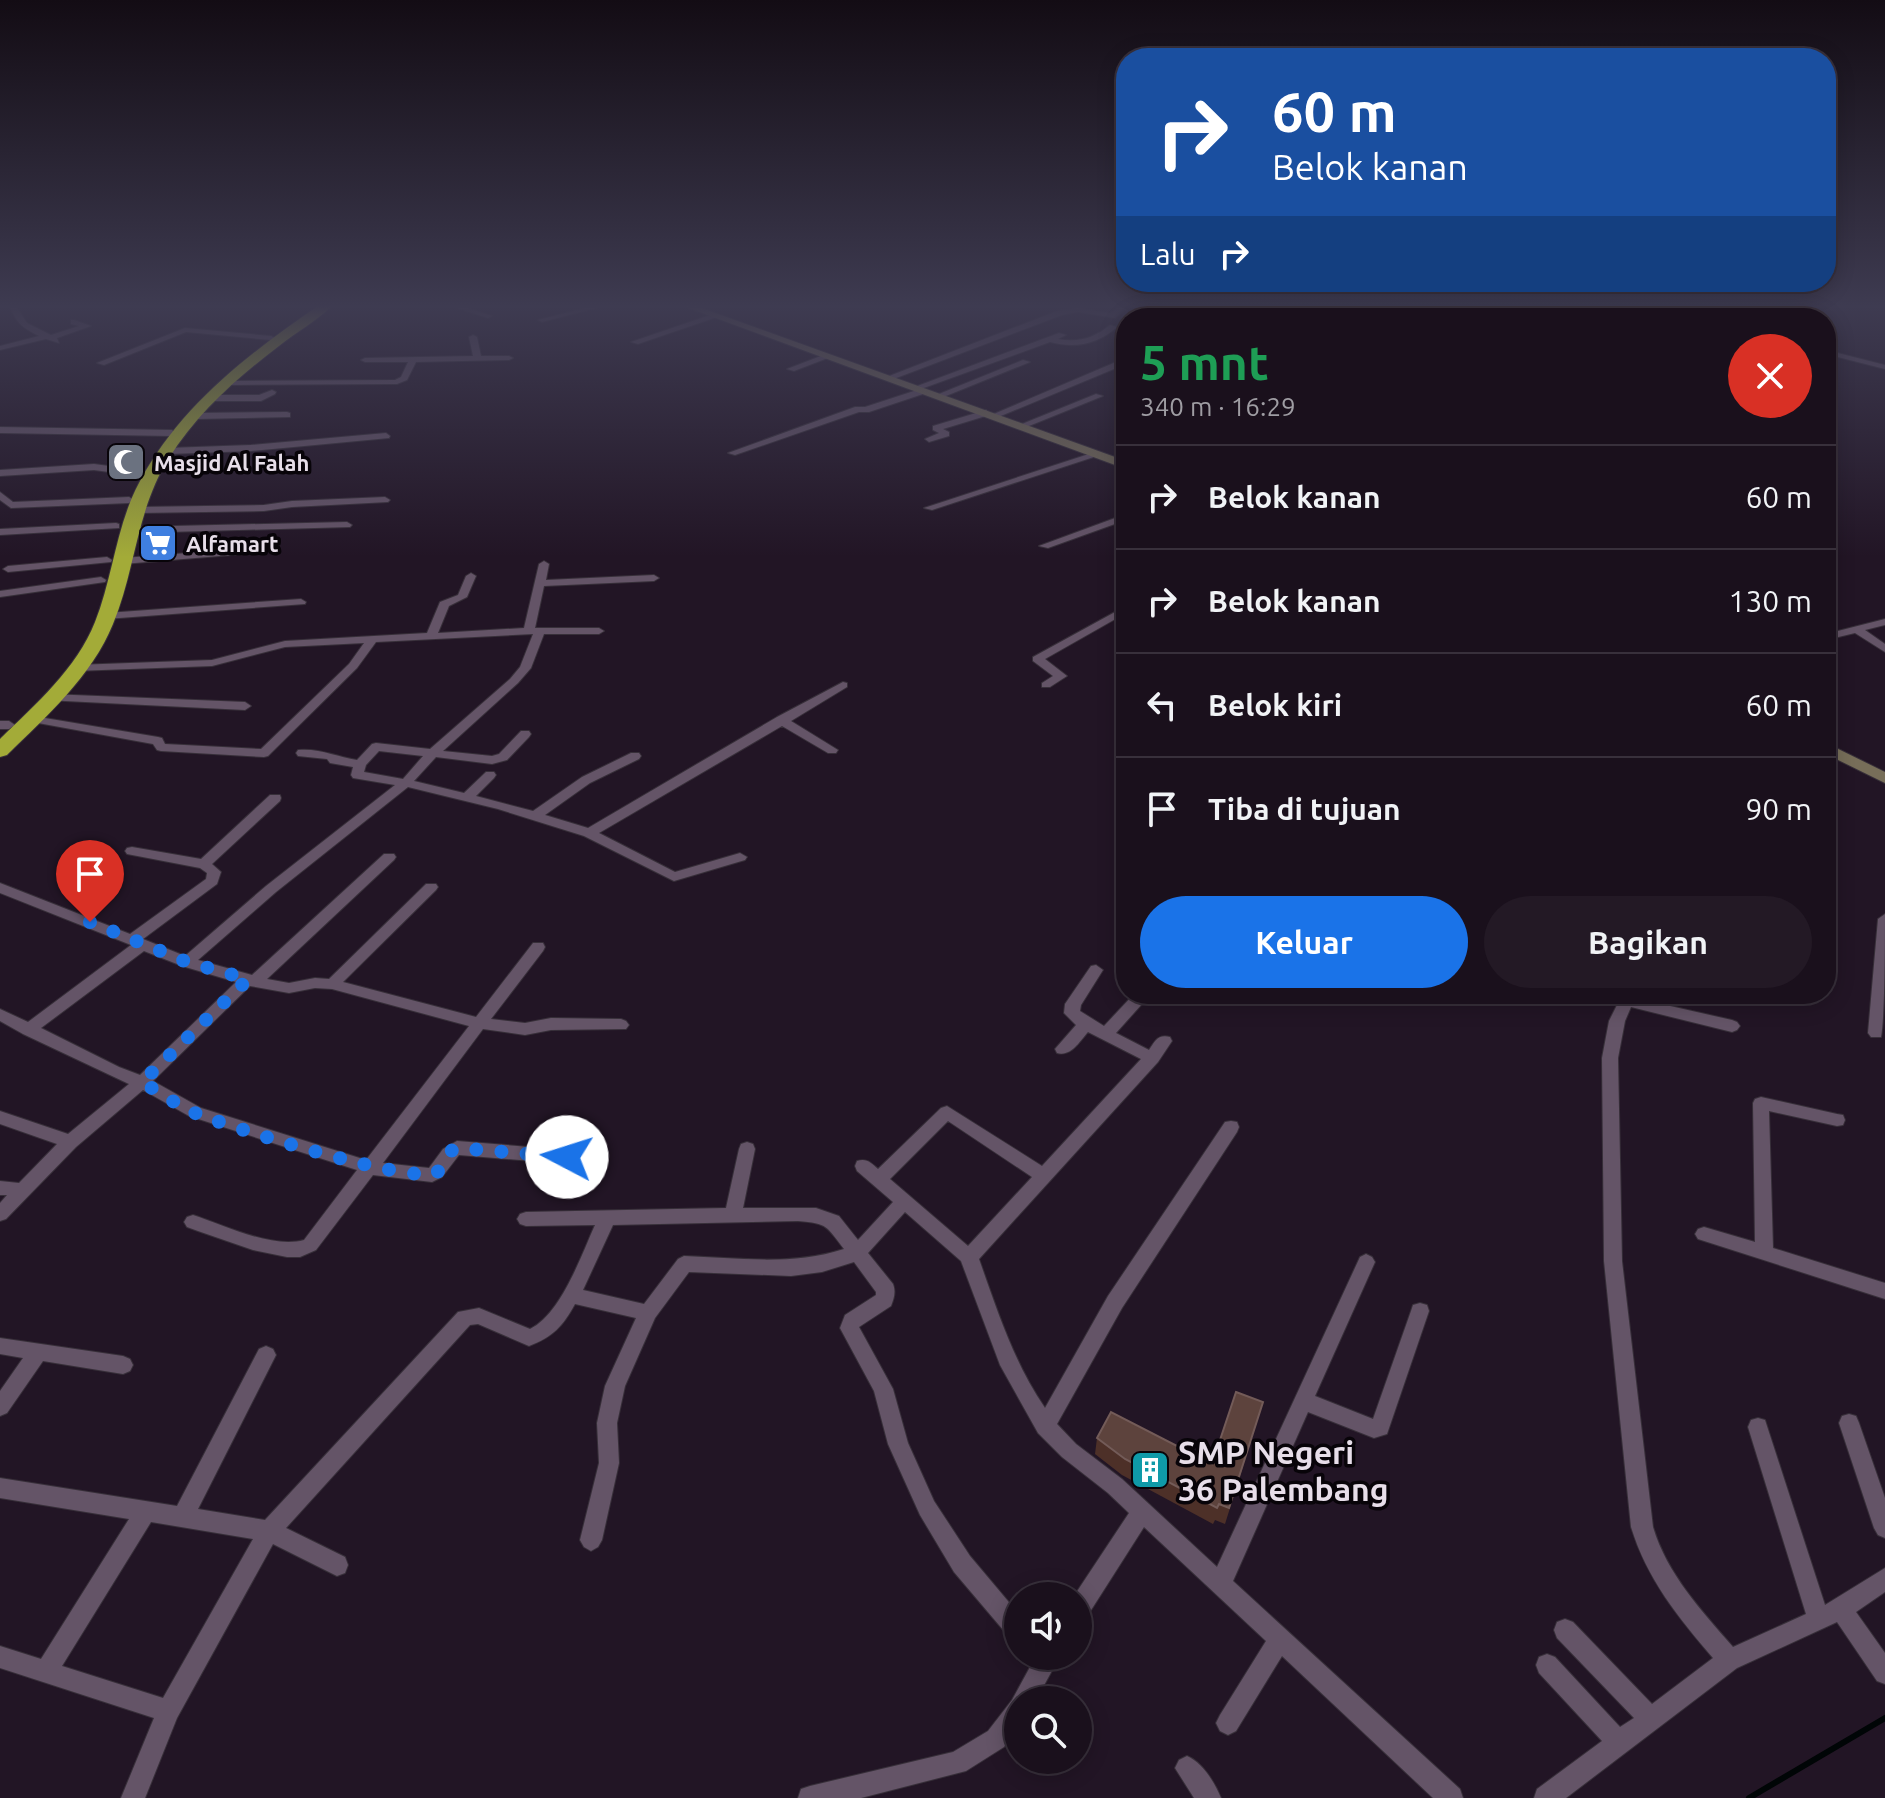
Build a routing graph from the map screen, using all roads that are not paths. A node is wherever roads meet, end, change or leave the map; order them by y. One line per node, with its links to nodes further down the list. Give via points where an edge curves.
1 (207, 390): 18 (highway)
2 (220, 390): 11 (highway)
3 (917, 390): 22 (street)
4 (921, 390): 9 (street)
5 (953, 390): 9 (street)
6 (972, 390): 12 (street)
7 (1051, 390): 13 (street)
8 (272, 392): 11 (street, via 255,399)
9 (938, 396): 12 (street)
10 (1099, 396): 16 (street)
11 (212, 398): 15 (highway)
12 (950, 400): 13 (street)
13 (989, 414): 16 (street); 20 (street, via 936,428 946,434)
14 (287, 415): 15 (street)
15 (196, 416): 21 (highway)
16 (1021, 426): 23 (street)
17 (0, 430): 18 (street)
18 (172, 433): 26 (highway)
19 (386, 436): 21 (street)
20 (929, 439)
21 (168, 451): 29 (highway)
22 (732, 453)
23 (1098, 454): 24 (street); 30 (street)
24 (1116, 461)
25 (0, 473): 26 (street, via 94,467)
26 (139, 473): 29 (highway)
27 (0, 495): 29 (street, via 11,505)
28 (385, 500): 29 (street, via 264,508)
29 (133, 505): 33 (highway)
30 (929, 508)
31 (1116, 521): 35 (street)
32 (347, 525): 33 (street)
33 (124, 528): 34 (street); 37 (highway)
34 (0, 532)
35 (1044, 546)
36 (252, 551): 37 (street)
37 (115, 560): 39 (street); 42 (highway); 47 (highway)
38 (544, 564): 43 (street)
39 (8, 569)
40 (471, 576): 53 (street, via 462,597 444,604)
41 (654, 578): 43 (street)
42 (101, 580): 44 (street); 63 (highway, via 82,639)
43 (539, 583): 50 (street)
44 (0, 594)
45 (301, 602): 47 (street)
46 (1116, 615): 58 (street, via 1037,659 1061,676)
47 (106, 616): 56 (highway)
48 (1885, 622): 49 (street)
49 (1856, 629): 52 (street); 55 (street)
50 (534, 631): 51 (street); 53 (street); 69 (street, via 525,668)
51 (599, 631)
52 (1836, 634)
53 (431, 637): 54 (street)
54 (372, 640): 56 (street, via 285,644 212,663); 61 (street, via 353,666 264,753 161,747 158,741)
55 (1885, 649)
56 (75, 668): 59 (highway)
57 (843, 685): 62 (street)
58 (1046, 685)
59 (49, 698): 60 (street); 61 (highway)
60 (245, 706)
61 (31, 718): 66 (highway)
62 (781, 720): 65 (street); 78 (street)
63 (3, 728)
64 (525, 734): 69 (street, via 497,759)
65 (832, 750)
66 (0, 751)
67 (302, 753): 71 (street)
68 (1836, 753): 73 (street)
69 (431, 755): 71 (street, via 379,746); 74 (street)
70 (635, 756): 77 (street, via 586,780)
71 (360, 764): 74 (street, via 359,777)
72 (490, 775): 75 (street)
73 (1885, 778)
74 (406, 783): 75 (street); 88 (street)
75 (467, 797): 77 (street)
76 (275, 798): 82 (street)
77 (535, 816): 78 (street)
78 (589, 833): 81 (street, via 674,877)
79 (132, 851): 82 (street)
80 (389, 857): 90 (street)
81 (740, 857)
82 (204, 864): 86 (street, via 214,872 212,881)
83 (431, 887): 91 (street)
84 (0, 888): 86 (street)
85 (1885, 919): 101 (street)
86 (138, 942): 88 (street); 100 (street)
87 (538, 947): 96 (street)
88 (187, 962): 90 (street)
89 (1096, 970): 97 (street, via 1071,1009)
90 (251, 980): 91 (street, via 289,988); 106 (street)
91 (332, 984): 96 (street)
92 (1134, 1004): 102 (street)
93 (1624, 1004): 158 (street, via 1610,1058 1613,1251 1646,1543 1666,1582)
94 (1633, 1004): 99 (street)
95 (0, 1014): 100 (street)
96 (477, 1023): 98 (street, via 525,1029); 114 (street)
97 (1086, 1024): 102 (street); 104 (street)
98 (621, 1025)
99 (1732, 1026)
100 (28, 1030): 106 (street)
101 (1876, 1033)
102 (1106, 1034): 105 (street)
103 (1164, 1041): 105 (street)
104 (1063, 1049)
105 (1152, 1058): 115 (street)
106 (142, 1082): 110 (street); 114 (street, via 195,1112)
107 (0, 1117): 110 (street)
108 (1837, 1120): 124 (street, via 1761,1103)
109 (1231, 1127): 139 (street, via 1115,1302)
110 (70, 1142): 118 (street)
111 (747, 1149): 119 (street)
112 (567, 1157): 114 (street, via 457,1148 432,1175)
113 (863, 1166): 116 (street)
114 (371, 1168): 122 (street, via 305,1249 277,1248)
115 (1044, 1176): 116 (street, via 947,1112); 126 (street)
116 (879, 1179): 117 (street)
117 (904, 1201): 125 (street); 126 (street)
118 (0, 1214)
119 (733, 1216): 121 (street); 125 (street, via 827,1218)
120 (526, 1219): 121 (street)
121 (606, 1220): 129 (street)
122 (193, 1222)
123 (1704, 1234): 124 (street)
124 (1764, 1252): 128 (street)
125 (857, 1253): 131 (street, via 791,1268 684,1264); 153 (street, via 887,1296 852,1321 851,1336 883,1389 898,1444 927,1508 962,1564)
126 (969, 1257): 139 (street, via 1002,1351)
127 (1366, 1262): 136 (street)
128 (1885, 1291)
129 (571, 1295): 131 (street); 146 (street, via 535,1338 479,1316 465,1318)
130 (1420, 1311): 136 (street, via 1380,1427)
131 (648, 1313): 147 (street, via 615,1386 607,1423 609,1463)
132 (0, 1346): 133 (street)
133 (39, 1351): 135 (street); 137 (street)
134 (266, 1355): 144 (street)
135 (123, 1365)
136 (1305, 1401): 150 (street)
137 (0, 1407)
138 (1849, 1423): 145 (street)
139 (1045, 1426): 143 (street)
140 (1758, 1427): 154 (street)
141 (0, 1488): 142 (street)
142 (146, 1511): 144 (street); 161 (street)
143 (1142, 1511): 150 (street); 151 (street)
144 (183, 1517): 146 (street)
145 (1885, 1528)
146 (269, 1531): 148 (street); 162 (street)
147 (591, 1540)
148 (337, 1565)
149 (1885, 1579): 152 (street)
150 (1221, 1583): 156 (street)
151 (1092, 1588)
152 (1841, 1609): 154 (street); 160 (street)
153 (1004, 1614)
154 (1818, 1618): 158 (street)
155 (1565, 1630): 163 (street)
156 (1280, 1639): 164 (street); 171 (street)
157 (0, 1657): 161 (street)
158 (1729, 1660): 163 (street)
159 (1547, 1665): 166 (street)
160 (1883, 1670)
161 (46, 1671): 162 (street)
162 (168, 1711): 168 (street)
163 (1651, 1719): 166 (street)
164 (1228, 1723)
165 (1004, 1728): 169 (street, via 958,1763)
166 (1619, 1743): 172 (street)
167 (1187, 1768): 170 (street)
168 (133, 1798)
169 (810, 1798)
170 (1209, 1798)
171 (1451, 1798)
172 (1546, 1798)

